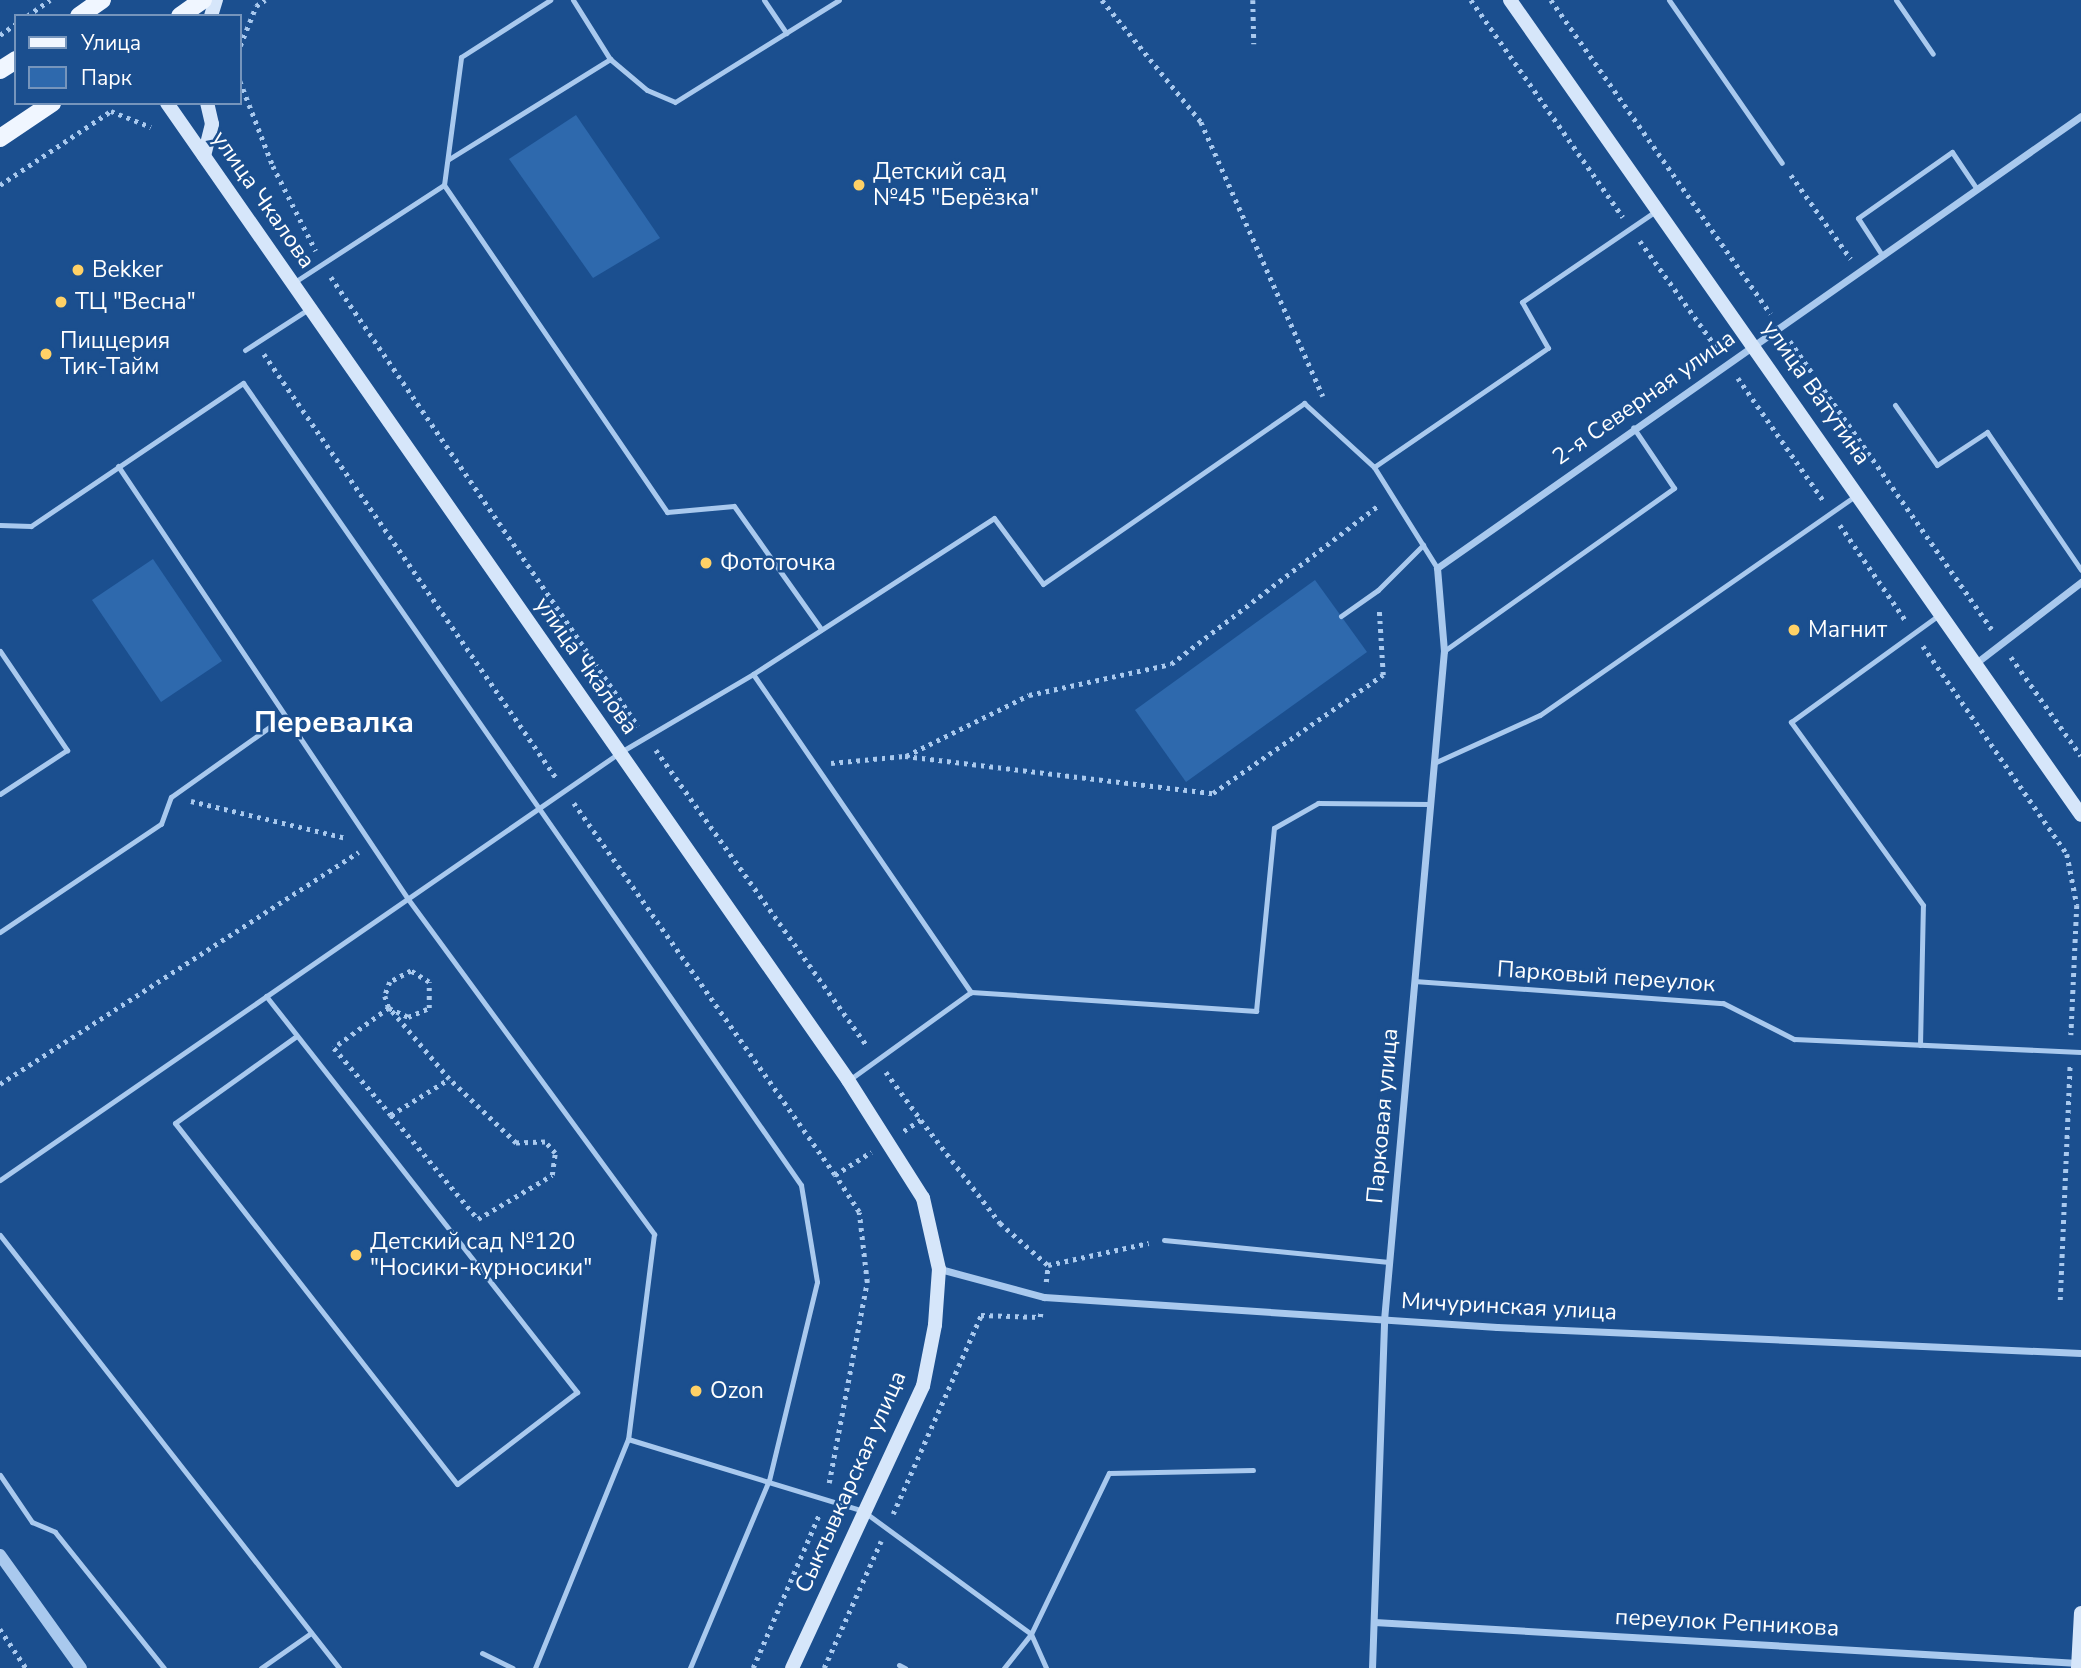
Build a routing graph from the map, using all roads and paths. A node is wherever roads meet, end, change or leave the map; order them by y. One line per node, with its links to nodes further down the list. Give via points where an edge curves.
1 (50, 0): 15 (path)
2 (203, 0): 16 (main road)
3 (265, 0): 18 (path, via 256,6)
4 (551, 0): 30 (lane, via 461,57)
5 (573, 0): 21 (lane)
6 (764, 0): 17 (lane)
7 (839, 0): 17 (lane)
8 (1102, 0): 49 (path, via 1201,122)
9 (1253, 0): 19 (path)
10 (1471, 0): 36 (path)
11 (1510, 0): 35 (main road, улица Ватутина)
12 (1551, 0): 42 (path)
13 (1669, 0): 31 (lane)
14 (1896, 0): 20 (lane)
15 (30, 14)
16 (183, 14)
17 (786, 33): 21 (lane, via 675,102 647,90)
18 (242, 41)
19 (1254, 44)
20 (1933, 54)
21 (610, 60): 30 (lane)
22 (242, 86): 38 (path, via 273,166)
23 (49, 105): 28 (main road)
24 (168, 105): 29 (main road, улица Чкалова)
25 (207, 105): 29 (main road, via 212,124)
26 (2081, 116): 34 (street, 2-я Северная улица)
27 (151, 127): 32 (path, via 111,111)
28 (0, 138)
29 (204, 156): 40 (main road, улица Чкалова)
30 (449, 159): 33 (lane)
31 (1783, 163): 39 (path)
32 (0, 185)
33 (444, 185): 38 (lane); 63 (lane, via 667,512 734,506)
34 (1977, 189): 37 (street, 2-я Северная улица); 37 (lane, via 1952,152 1858,218)
35 (1658, 209): 36 (lane); 44 (main road, улица Ватутина)
36 (1631, 228): 46 (path); 51 (lane, via 1522,302 1548,348)
37 (1882, 255): 39 (street, 2-я Северная улица)
38 (322, 264): 40 (lane); 71 (path)
39 (1859, 271): 42 (street, 2-я Северная улица)
40 (293, 283): 41 (main road, улица Чкалова)
41 (310, 308): 43 (lane); 72 (main road, улица Чкалова)
42 (1780, 327): 44 (street, 2-я Северная улица); 65 (path)
43 (255, 342): 45 (lane); 77 (path)
44 (1755, 344): 46 (street, 2-я Северная улица); 52 (main road, улица Ватутина)
45 (245, 350)
46 (1728, 363): 48 (street, 2-я Северная улица); 54 (path)
47 (1895, 405): 58 (lane, via 1937,465 1987,432)
48 (1633, 427): 57 (street, 2-я Северная улица); 67 (lane, via 1674,488)
49 (1340, 435): 51 (lane); 63 (lane, via 1304,404 1043,584 993,517)
50 (118, 466): 55 (lane, via 31,526); 70 (lane); 81 (lane, via 243,383)
51 (1374, 467): 53 (lane)
52 (1859, 494): 54 (lane); 61 (main road, улица Ватутина)
53 (1391, 497): 56 (lane); 73 (path, via 1171,664 1029,695)
54 (1832, 514): 64 (path); 75 (lane, via 1540,715)
55 (0, 526)
56 (1423, 545): 57 (lane); 60 (lane)
57 (1437, 568): 67 (street, Парковая улица)
58 (2081, 570)
59 (2081, 582): 65 (street)
60 (1378, 590): 62 (lane); 73 (path, via 1383,675 1213,793)
61 (1942, 613): 64 (lane); 68 (main road, улица Ватутина)
62 (1341, 616)
63 (821, 629): 69 (lane)
64 (1914, 633): 91 (lane, via 1791,722 1923,905); 92 (path, via 2067,855 2077,905)
65 (2003, 644): 68 (street); 74 (path)
66 (0, 651): 78 (lane, via 67,750)
67 (1444, 651): 75 (street, Парковая улица)
68 (1976, 663): 82 (main road, улица Ватутина)
69 (753, 674): 71 (lane); 76 (lane)
70 (285, 716): 79 (lane); 83 (lane)
71 (646, 736): 72 (lane); 94 (path)
72 (619, 753): 77 (lane); 96 (main road, улица Чкалова)
73 (905, 756): 76 (path)
74 (2081, 756)
75 (1434, 763): 80 (street, Парковая улица)
76 (813, 764): 87 (lane)
77 (565, 790): 81 (lane); 101 (path)
78 (0, 794)
79 (171, 797): 83 (path); 85 (lane, via 161,824)
80 (1430, 804): 86 (street, Парковая улица); 87 (lane, via 1318,803 1274,828 1256,1011)
81 (539, 809): 84 (lane); 115 (lane, via 801,1185 817,1282)
82 (2081, 815)
83 (371, 844): 84 (lane); 97 (path)
84 (408, 899): 88 (lane); 112 (lane, via 654,1234)
85 (0, 932)
86 (1414, 981): 91 (lane, Парковый переулок, via 1723,1003 1794,1039); 105 (street, Парковая улица)
87 (971, 992): 94 (lane)
88 (266, 996): 90 (lane); 102 (lane)
89 (389, 1008): 89 (path, via 408,1017 424,1012 431,1000 429,982 411,971 395,976 386,988); 95 (path); 98 (path, via 334,1048)
90 (295, 1037): 90 (lane, via 577,1392 457,1484 175,1123)
91 (1920, 1045): 92 (lane, Парковый переулок)
92 (2071, 1052): 93 (lane, Парковый переулок); 109 (path)
93 (2081, 1052)
94 (877, 1060): 96 (lane); 99 (path)
95 (449, 1079): 98 (path); 98 (path, via 516,1143 545,1142 555,1153 552,1175 478,1219)
96 (848, 1080): 100 (main road, улица Чкалова)
97 (0, 1084)
98 (391, 1115)
99 (921, 1120): 100 (path); 106 (path, via 1000,1223)
100 (889, 1141): 101 (path); 107 (main road, улица Чкалова, via 923,1198)
101 (835, 1175): 116 (path, via 859,1212 867,1282)
102 (0, 1180)
103 (0, 1235): 123 (lane)
104 (1164, 1240): 105 (lane); 106 (path)
105 (1389, 1262): 110 (street, Парковая улица)
106 (1048, 1265): 108 (path)
107 (939, 1269): 108 (street, Мичуринская улица); 117 (main road, Сыктывкарская улица, via 935,1325 923,1386)
108 (1044, 1297): 110 (street, Мичуринская улица); 118 (path, via 1040,1317 981,1315)
109 (2060, 1300)
110 (1384, 1320): 111 (street, Мичуринская улица); 121 (street, Парковая улица)
111 (2081, 1353)
112 (628, 1439): 115 (lane); 133 (lane)
113 (1253, 1471): 124 (lane, via 1109,1472)
114 (0, 1475): 129 (lane, via 33,1522 55,1532)
115 (769, 1480): 116 (lane); 134 (lane)
116 (827, 1496): 117 (lane); 135 (path)
117 (863, 1511): 118 (lane); 136 (main road, Сыктывкарская улица)
118 (887, 1527): 124 (lane); 137 (path)
119 (0, 1555): 128 (street)
120 (2081, 1614): 126 (main road)
121 (1374, 1622): 126 (street, переулок Репникова); 140 (street, Парковая улица)
122 (0, 1629): 127 (path)
123 (311, 1633): 130 (lane); 131 (lane)
124 (1031, 1634): 138 (lane); 139 (lane)
125 (482, 1653): 132 (lane)
126 (2078, 1665)
127 (26, 1668)
128 (81, 1668)
129 (164, 1668)
130 (261, 1668)
131 (340, 1668)
132 (513, 1668)
133 (536, 1668)
134 (690, 1668)
135 (753, 1668)
136 (792, 1668)
137 (824, 1668)
138 (1004, 1668)
139 (1046, 1668)
140 (1372, 1668)

